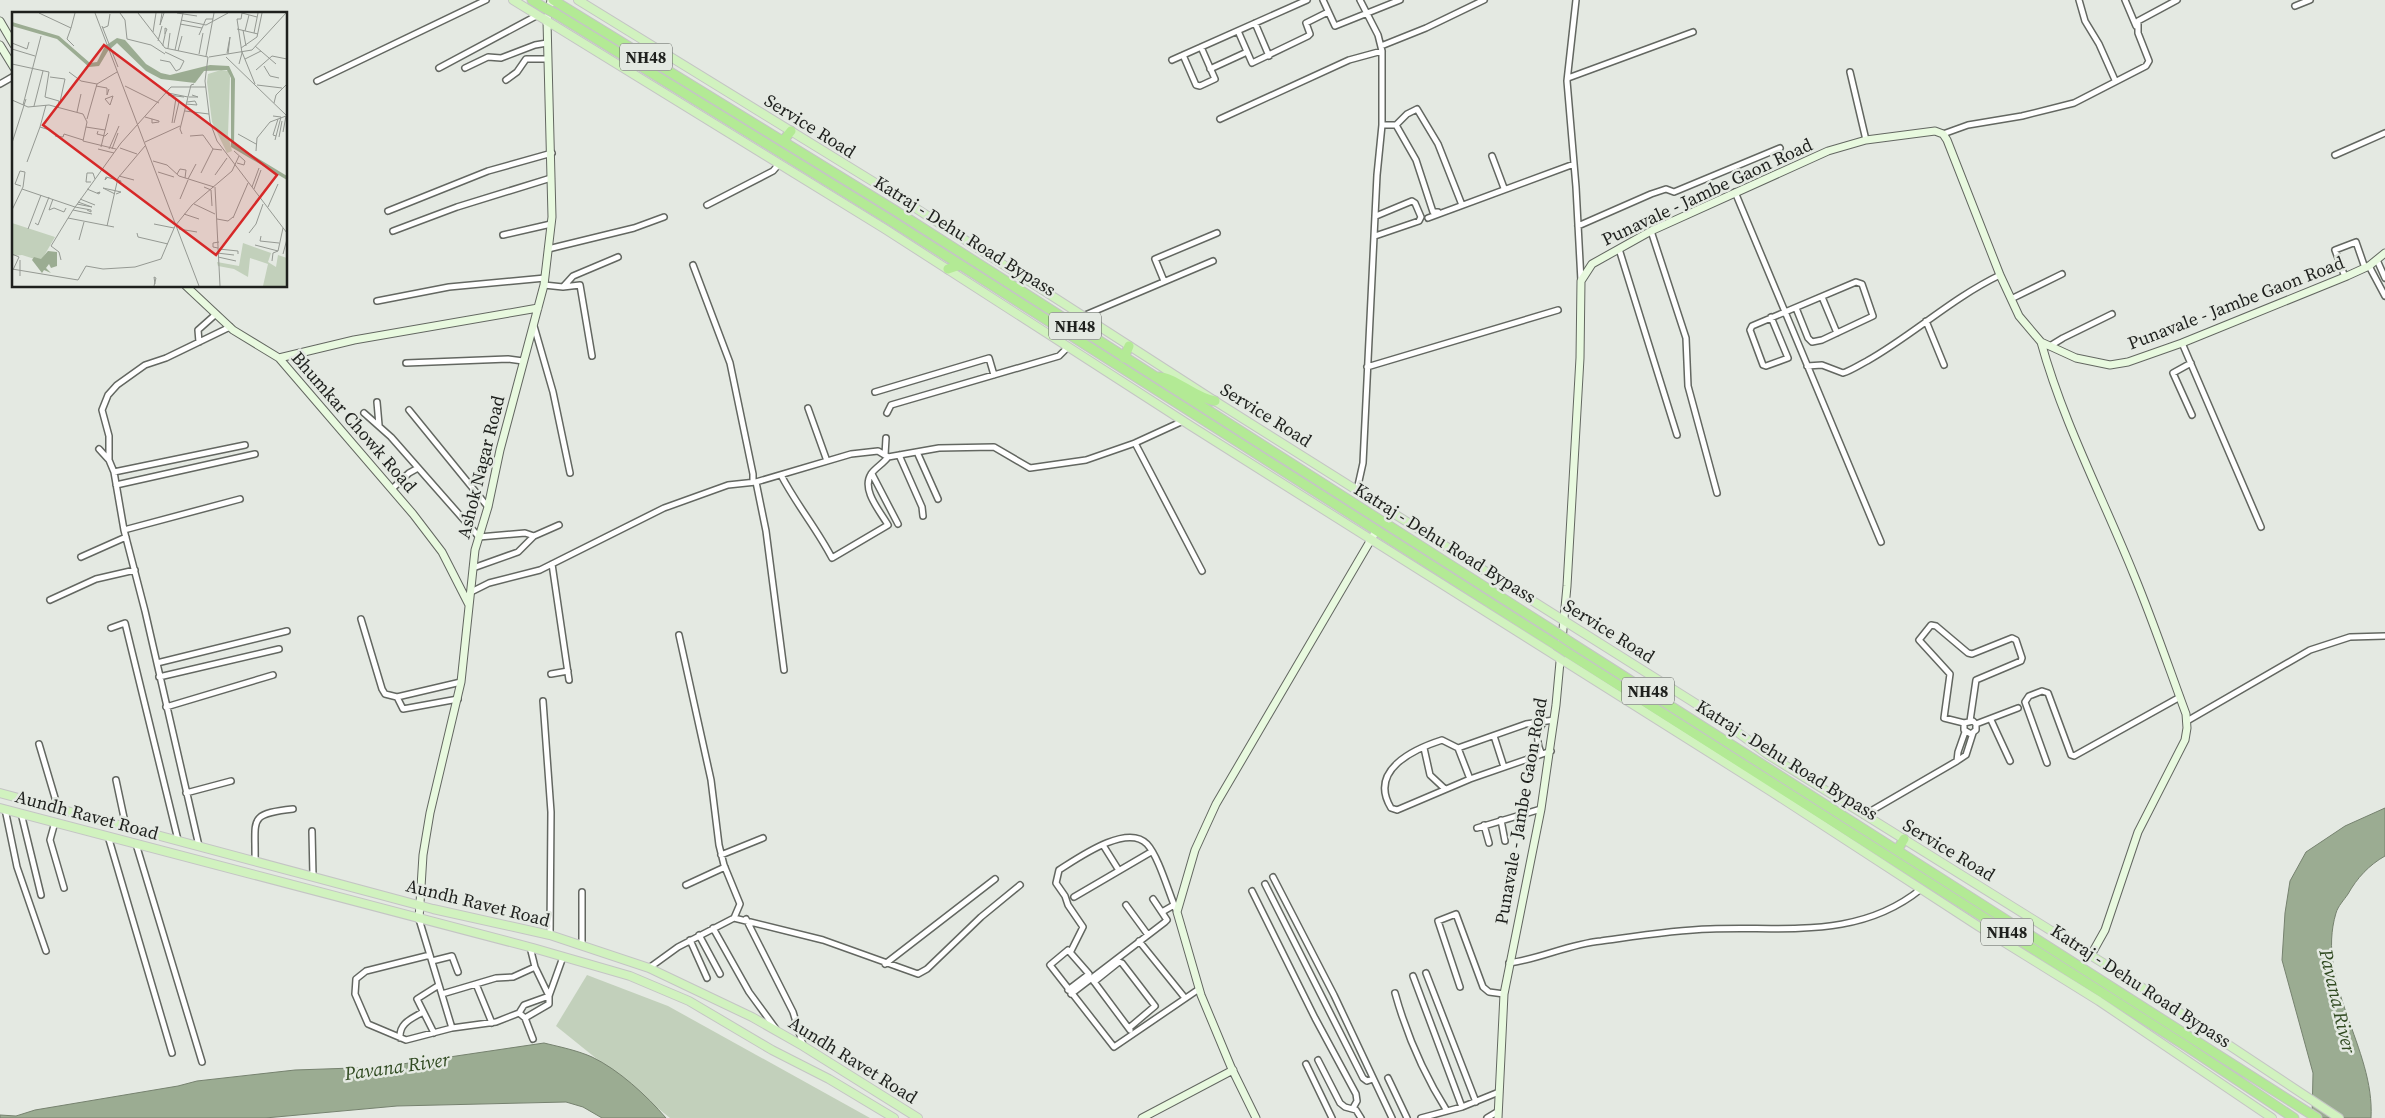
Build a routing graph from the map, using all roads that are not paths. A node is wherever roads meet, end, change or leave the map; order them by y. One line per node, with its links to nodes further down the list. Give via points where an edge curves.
1 (486, 0): 46 (street)
2 (513, 0): 19 (main road)
3 (532, 0): 85 (highway, Katraj - Dehu Road Bypass / NH48, bridge)
4 (578, 0): 51 (main road, Service Road)
5 (1307, 0): 22 (street)
6 (1322, 0): 17 (street)
7 (1360, 0): 18 (street)
8 (1400, 0): 18 (street)
9 (1484, 0): 31 (street)
10 (1576, 0): 43 (street)
11 (2079, 0): 45 (street)
12 (2125, 0): 23 (street)
13 (2177, 0): 23 (street, via 2141,19)
14 (2310, 0): 16 (street)
15 (554, 1): 21 (street, Ashok Nagar Road); 55 (highway, Katraj - Dehu Road Bypass / NH48)
16 (2295, 6)
17 (1328, 12): 18 (street, via 1335,26); 34 (street, via 1306,23 1308,36)
18 (1367, 13): 31 (street)
19 (538, 15): 21 (main road); 38 (street)
20 (0, 21): 26 (street)
21 (547, 21): 28 (street, Ashok Nagar Road); 60 (main road)
22 (1255, 23): 24 (street); 34 (street)
23 (2137, 26): 45 (street, via 2148,64)
24 (1238, 31): 30 (street); 32 (street)
25 (1693, 32): 43 (street)
26 (3, 33): 27 (street)
27 (12, 43)
28 (547, 43): 35 (street, Ashok Nagar Road); 39 (street, via 501,58 488,57)
29 (0, 45): 37 (street)
30 (1201, 47): 33 (street); 40 (street)
31 (1381, 49): 48 (street); 49 (street)
32 (1247, 52): 34 (street, via 1252,63); 40 (street)
33 (1183, 55): 36 (street); 40 (street, via 1198,86 1215,80)
34 (1269, 56)
35 (548, 59): 44 (street, via 526,59); 57 (street, Ashok Nagar Road)
36 (1172, 60)
37 (12, 65)
38 (439, 68)
39 (465, 68)
40 (1210, 68)
41 (1850, 72): 54 (street)
42 (12, 77): 47 (street)
43 (1568, 78): 61 (street)
44 (506, 80)
45 (2115, 80): 53 (street, via 2074,103 1968,125)
46 (317, 81)
47 (0, 84)
48 (1220, 119)
49 (1382, 125): 50 (street); 68 (street)
50 (1396, 125): 65 (street, via 1416,160 1433,212); 65 (street, via 1416,108 1438,144)
51 (791, 131): 55 (highway); 107 (main road, Service Road)
52 (2385, 133): 58 (street)
53 (1943, 134): 54 (street, Punavale - Jambe Gaon Road, via 1926,131); 89 (street, Punavale - Jambe Gaon Road)
54 (1866, 140): 64 (street, Punavale - Jambe Gaon Road, via 1832,149)
55 (783, 141): 113 (highway, Katraj - Dehu Road Bypass / NH48)
56 (1780, 148): 72 (street, via 1674,192 1666,189 1640,198)
57 (552, 153): 62 (street, Ashok Nagar Road); 67 (street, via 488,172)
58 (2335, 155)
59 (1492, 156): 63 (street)
60 (779, 164): 66 (street, via 773,171); 87 (main road)
61 (1574, 164): 63 (street); 72 (street)
62 (551, 178): 71 (street, Ashok Nagar Road); 73 (street)
63 (1504, 188): 65 (street)
64 (1735, 192): 74 (street, Punavale - Jambe Gaon Road); 104 (street)
65 (1461, 204): 70 (street)
66 (707, 205)
67 (388, 211)
68 (1376, 216): 77 (street); 77 (street, via 1412,201 1421,217 1419,221)
69 (664, 217): 78 (street, via 634,228)
70 (1428, 218)
71 (551, 224): 76 (street); 78 (street, Ashok Nagar Road)
72 (1578, 226): 94 (street)
73 (393, 230)
74 (1651, 231): 79 (street, Punavale - Jambe Gaon Road); 162 (street, via 1686,338 1688,386)
75 (1217, 234): 92 (street, via 1155,259)
76 (503, 235)
77 (1375, 236): 129 (street)
78 (548, 249): 93 (street, Ashok Nagar Road)
79 (1619, 249): 94 (street, Punavale - Jambe Gaon Road, via 1592,264); 142 (street)
80 (2385, 253): 82 (street, Punavale - Jambe Gaon Road)
81 (618, 257): 95 (street, via 573,276)
82 (2377, 260): 86 (street, Punavale - Jambe Gaon Road); 91 (street)
83 (1213, 261): 92 (street)
84 (693, 265): 158 (street, via 730,363)
85 (960, 265): 87 (highway); 171 (highway, Katraj - Dehu Road Bypass / NH48)
86 (2367, 267): 90 (street, Punavale - Jambe Gaon Road); 90 (street, via 2356,242 2335,250); 97 (street)
87 (948, 269): 120 (main road)
88 (2062, 274): 99 (street)
89 (2000, 275): 99 (street, Punavale - Jambe Gaon Road); 109 (street)
90 (2345, 277): 117 (street, Punavale - Jambe Gaon Road)
91 (2385, 278)
92 (1164, 281): 107 (street)
93 (545, 282): 95 (street); 100 (street, via 449,287); 101 (street, Ashok Nagar Road)
94 (1581, 282): 186 (street, Punavale - Jambe Gaon Road, via 1580,358)
95 (563, 287): 121 (street, via 580,284)
96 (188, 288): 105 (street, Bhumkar Chowk Road)
97 (2385, 296)
98 (1822, 297): 102 (street); 114 (street); 114 (street, via 1852,282 1862,284 1873,316)
99 (2011, 299): 116 (street, Punavale - Jambe Gaon Road, via 2024,323)
100 (377, 301)
101 (538, 308): 110 (street, Ashok Nagar Road); 122 (street, via 362,338)
102 (1796, 308): 104 (street); 114 (street, via 1810,340 1817,342)
103 (1558, 310): 129 (street)
104 (1784, 312): 108 (street); 128 (street)
105 (216, 314): 112 (street, Bhumkar Chowk Road); 115 (street, via 198,330)
106 (2112, 314): 119 (street)
107 (1084, 316): 111 (main road, Service Road)
108 (1771, 317): 108 (street, via 1750,328 1766,366 1788,358)
109 (1926, 321): 127 (street); 128 (street, via 1852,370 1843,373 1822,365)
110 (533, 325): 124 (street, Ashok Nagar Road); 155 (street, via 553,392)
111 (1097, 325): 113 (highway); 118 (main road, Service Road)
112 (230, 327): 115 (street); 122 (street, Bhumkar Chowk Road)
113 (1080, 329): 123 (highway, Katraj - Dehu Road Bypass / NH48)
114 (1837, 333)
115 (199, 342): 151 (street, via 145,365 108,395 102,410)
116 (2041, 342): 119 (street, Punavale - Jambe Gaon Road); 202 (street)
117 (2182, 343): 119 (street, Punavale - Jambe Gaon Road, via 2110,365 2076,358); 126 (street)
118 (1129, 346): 123 (highway); 133 (main road, Service Road)
119 (2050, 346)
120 (1068, 347): 130 (street, via 1059,356); 140 (main road)
121 (592, 356)
122 (280, 358): 160 (street, Bhumkar Chowk Road)
123 (1124, 358): 131 (highway, Katraj - Dehu Road Bypass / NH48)
124 (523, 361): 125 (street, via 508,358); 165 (street, Ashok Nagar Road)
125 (406, 363)
126 (2191, 363): 139 (street, via 2173,372); 169 (street)
127 (1944, 365)
128 (1807, 366): 176 (street)
129 (1368, 367): 161 (street, via 1363,463)
130 (994, 374): 132 (street, via 989,358); 138 (street, via 890,405)
131 (1154, 377): 133 (highway, via 1166,378 1202,399); 253 (highway, Katraj - Dehu Road Bypass / NH48, bridge)
132 (875, 392)
133 (1215, 401): 161 (main road, Service Road)
134 (378, 402): 141 (street)
135 (808, 408): 152 (street)
136 (409, 410): 165 (street)
137 (364, 413): 141 (street)
138 (887, 413)
139 (2192, 415)
140 (1183, 421): 144 (street); 175 (main road)
141 (379, 425): 153 (street)
142 (1678, 435)
143 (886, 438): 150 (street)
144 (1135, 443): 147 (street, via 1086,460 1030,468 994,447 939,448); 181 (street)
145 (245, 445): 154 (street)
146 (100, 449): 151 (street)
147 (917, 452): 149 (street); 164 (street)
148 (255, 454): 159 (street)
149 (899, 455): 150 (street); 166 (street)
150 (887, 456): 152 (street, via 878,451); 156 (street)
151 (110, 460): 154 (street)
152 (826, 461): 157 (street)
153 (418, 468): 160 (street); 174 (street)
154 (114, 472): 159 (street)
155 (570, 473)
156 (871, 474): 157 (street, via 870,495 888,525 832,558); 167 (street)
157 (781, 475): 158 (street)
158 (755, 482): 178 (street, via 728,485 664,508); 194 (street, via 766,531)
159 (116, 485): 170 (street)
160 (392, 489): 184 (street, Bhumkar Chowk Road, via 442,552)
161 (1357, 490): 186 (main road, Service Road)
162 (1717, 493)
163 (240, 499): 170 (street)
164 (938, 499)
165 (488, 507): 174 (street, Ashok Nagar Road)
166 (923, 516)
167 (898, 524)
168 (559, 526): 173 (street)
169 (2261, 527)
170 (124, 530): 172 (street)
171 (1376, 531): 175 (street); 349 (highway, Katraj - Dehu Road Bypass / NH48, bridge, via 2186,1046)
172 (126, 536): 177 (street); 180 (street)
173 (534, 536): 174 (street, via 525,533); 179 (street, via 518,552)
174 (479, 538): 179 (street, Ashok Nagar Road)
175 (1370, 540): 192 (main road); 274 (street, via 1216,804 1195,850)
176 (1881, 542)
177 (81, 557)
178 (552, 564): 182 (street, via 515,578 489,583); 195 (street)
179 (473, 568): 182 (street, Ashok Nagar Road)
180 (135, 570): 183 (street, via 96,579); 193 (street)
181 (1202, 571)
182 (471, 592): 184 (street, Ashok Nagar Road)
183 (50, 600)
184 (470, 605): 200 (street, Ashok Nagar Road)
185 (361, 619): 201 (street, via 382,690 388,696)
186 (1563, 620): 192 (street, Punavale - Jambe Gaon Road); 237 (main road, Service Road)
187 (111, 628): 247 (street, via 125,623)
188 (287, 631): 193 (street)
189 (679, 636): 255 (street, via 710,780)
190 (2385, 636): 211 (street, via 2350,637 2310,650)
191 (279, 649): 198 (street)
192 (1560, 659): 207 (street, Punavale - Jambe Gaon Road); 266 (main road)
193 (157, 663): 198 (street)
194 (784, 670)
195 (568, 671): 196 (street); 199 (street)
196 (551, 674)
197 (273, 675): 205 (street)
198 (159, 677): 205 (street)
199 (569, 680)
200 (461, 682): 201 (street); 203 (street, Ashok Nagar Road)
201 (396, 697): 203 (street, via 403,709)
202 (2180, 697): 211 (street); 224 (street, via 2074,756 2048,693 2042,691 2029,696 2025,702)
203 (458, 699): 273 (street, Ashok Nagar Road, via 430,813)
204 (544, 701): 280 (street, via 551,812)
205 (166, 707): 231 (street)
206 (2018, 708): 208 (street)
207 (1554, 720): 209 (street); 220 (street, Punavale - Jambe Gaon Road)
208 (1991, 720): 213 (street); 223 (street)
209 (1545, 721): 216 (street); 221 (street, via 1539,731 1538,744)
210 (1970, 721): 212 (street); 212 (street, via 1976,680 2021,661 2016,640 2012,638 1972,654 1932,625 1919,640 1950,674 1944,718); 213 (street)
211 (2187, 721): 290 (street, via 2185,740 2138,832 2105,930)
212 (1964, 723): 214 (street)
213 (1976, 724): 215 (street)
214 (1965, 732): 215 (street); 222 (street)
215 (1973, 733): 222 (street, via 1966,755)
216 (1494, 736): 219 (street); 225 (street)
217 (39, 744): 233 (street)
218 (1424, 748): 219 (street, via 1442,740); 229 (street, via 1430,775); 229 (street, via 1400,758 1396,764 1386,788 1391,808 1397,810)
219 (1458, 748): 226 (street)
220 (1551, 751): 221 (street); 235 (street, Punavale - Jambe Gaon Road)
221 (1542, 754): 225 (street)
222 (1957, 761): 237 (street)
223 (2010, 761)
224 (2047, 763)
225 (1504, 767): 226 (street)
226 (1470, 779): 229 (street)
227 (116, 780): 241 (street)
228 (231, 781): 231 (street)
229 (1445, 790)
230 (0, 793): 233 (main road, Aundh Ravet Road)
231 (186, 793): 252 (street)
232 (3, 808): 236 (main road, Aundh Ravet Road); 287 (street, via 17,867)
233 (58, 808): 241 (main road, Aundh Ravet Road)
234 (293, 809): 256 (street, via 259,816)
235 (1541, 809): 238 (street); 293 (street, Punavale - Jambe Gaon Road)
236 (21, 813): 239 (main road, Aundh Ravet Road); 269 (street)
237 (1864, 815): 246 (main road, Service Road)
238 (1501, 820): 240 (street); 248 (street)
239 (55, 822): 244 (main road, Aundh Ravet Road); 265 (street, via 50,840)
240 (1484, 825): 242 (street); 249 (street)
241 (126, 827): 247 (main road, Aundh Ravet Road)
242 (1477, 828)
243 (312, 831): 259 (street)
244 (108, 836): 250 (main road, Aundh Ravet Road); 325 (street)
245 (763, 838): 255 (street)
246 (1904, 839): 253 (highway); 290 (main road, Service Road)
247 (178, 840): 252 (main road, Aundh Ravet Road)
248 (1505, 841)
249 (1489, 843)
250 (136, 844): 277 (main road, Aundh Ravet Road); 327 (street)
251 (1102, 845): 254 (street, via 1125,836 1134,837 1146,843); 258 (street); 288 (street, via 1057,874 1056,883 1083,926)
252 (199, 846): 256 (main road, Aundh Ravet Road)
253 (1898, 850): 350 (highway, Katraj - Dehu Road Bypass / NH48)
254 (1151, 852): 258 (street); 274 (street)
255 (721, 854): 257 (street)
256 (255, 861): 259 (main road, Aundh Ravet Road)
257 (725, 867): 263 (street); 276 (street, via 740,904)
258 (1118, 869): 270 (street)
259 (313, 876): 273 (main road, Aundh Ravet Road)
260 (1273, 878): 331 (street)
261 (995, 879): 294 (street)
262 (1265, 884): 331 (street, via 1363,1078 1367,1081)
263 (686, 885)
264 (1020, 886): 294 (street, via 923,972 913,973)
265 (64, 888)
266 (1921, 889): 293 (street, via 1899,906 1839,926 1710,928 1582,943); 348 (main road, via 2106,1006)
267 (1252, 891): 335 (street, via 1356,1094 1357,1102)
268 (582, 892): 285 (street)
269 (41, 895)
270 (1074, 897)
271 (1153, 898): 275 (street)
272 (1126, 905): 282 (street)
273 (420, 906): 277 (street, Ashok Nagar Road); 280 (main road, Aundh Ravet Road)
274 (1176, 909): 275 (street); 306 (street)
275 (1162, 912): 282 (street, via 1166,920)
276 (734, 918): 278 (street); 279 (street)
277 (419, 919): 286 (main road, Aundh Ravet Road); 289 (street)
278 (746, 920): 294 (street, via 823,940); 324 (street, via 793,1012)
279 (713, 928): 281 (street); 319 (street, via 749,992)
280 (550, 935): 285 (main road, Aundh Ravet Road)
281 (699, 935): 283 (street); 299 (street)
282 (1148, 935): 284 (street)
283 (690, 940): 296 (street); 301 (street)
284 (1139, 941): 302 (street); 312 (street)
285 (582, 946): 296 (main road, Aundh Ravet Road)
286 (530, 947): 291 (main road, Aundh Ravet Road); 295 (street)
287 (46, 951)
288 (1070, 951): 307 (street, via 1089,974); 307 (street, via 1050,965)
289 (430, 955): 292 (street); 322 (street, via 366,971 356,978 356,994 368,1024)
290 (2091, 955): 351 (main road, Service Road)
291 (563, 956): 311 (street); 338 (main road, Aundh Ravet Road, via 630,976 675,994)
292 (432, 962): 297 (street, via 452,956); 304 (street)
293 (1509, 963): 310 (street, Punavale - Jambe Gaon Road)
294 (885, 964)
295 (535, 967): 303 (street, via 513,977); 311 (street)
296 (649, 968): 319 (main road, Aundh Ravet Road)
297 (458, 972)
298 (1426, 973): 333 (street)
299 (720, 974)
300 (1413, 976): 334 (street)
301 (707, 978)
302 (1092, 981): 307 (street); 318 (street); 318 (street, via 1122,963 1155,1006)
303 (476, 984): 309 (street); 316 (street)
304 (439, 985): 309 (street); 313 (street, via 417,997)
305 (1460, 987): 310 (street, via 1438,921 1455,914 1483,986 1489,992)
306 (1199, 989): 312 (street); 329 (street)
307 (1070, 992): 321 (street, via 1114,1047)
308 (1395, 993): 336 (street, via 1410,1042)
309 (442, 994): 317 (street)
310 (1504, 994): 332 (street, Punavale - Jambe Gaon Road)
311 (549, 996): 314 (street, via 524,1005); 315 (street, via 547,1007)
312 (1185, 998): 321 (street)
313 (423, 1012): 320 (street); 322 (street, via 402,1025)
314 (519, 1013): 315 (street); 316 (street)
315 (525, 1018): 323 (street)
316 (492, 1023): 317 (street)
317 (452, 1028): 320 (street)
318 (1129, 1028): 321 (street)
319 (778, 1032): 324 (main road, Aundh Ravet Road)
320 (434, 1033): 322 (street, via 406,1040)
321 (1133, 1034)
322 (400, 1038)
323 (533, 1039)
324 (803, 1046): 339 (main road, Aundh Ravet Road)
325 (172, 1053)
326 (1318, 1060): 335 (street, via 1340,1103)
327 (202, 1062)
328 (1306, 1064): 342 (street)
329 (1232, 1070): 340 (street); 341 (street)
330 (1388, 1078): 345 (street)
331 (1373, 1079): 344 (street)
332 (1499, 1092): 333 (street); 337 (street, Punavale - Jambe Gaon Road)
333 (1476, 1102): 334 (street)
334 (1462, 1107): 336 (street)
335 (1353, 1108): 343 (street)
336 (1447, 1110): 346 (street)
337 (1498, 1115): 347 (street)
338 (894, 1118)
339 (918, 1118)
340 (1142, 1118)
341 (1256, 1118)
342 (1332, 1118)
343 (1361, 1118)
344 (1392, 1118)
345 (1406, 1118)
346 (1421, 1118)
347 (1487, 1118)
348 (2272, 1118)
349 (2293, 1118)
350 (2317, 1118)
351 (2339, 1118)

